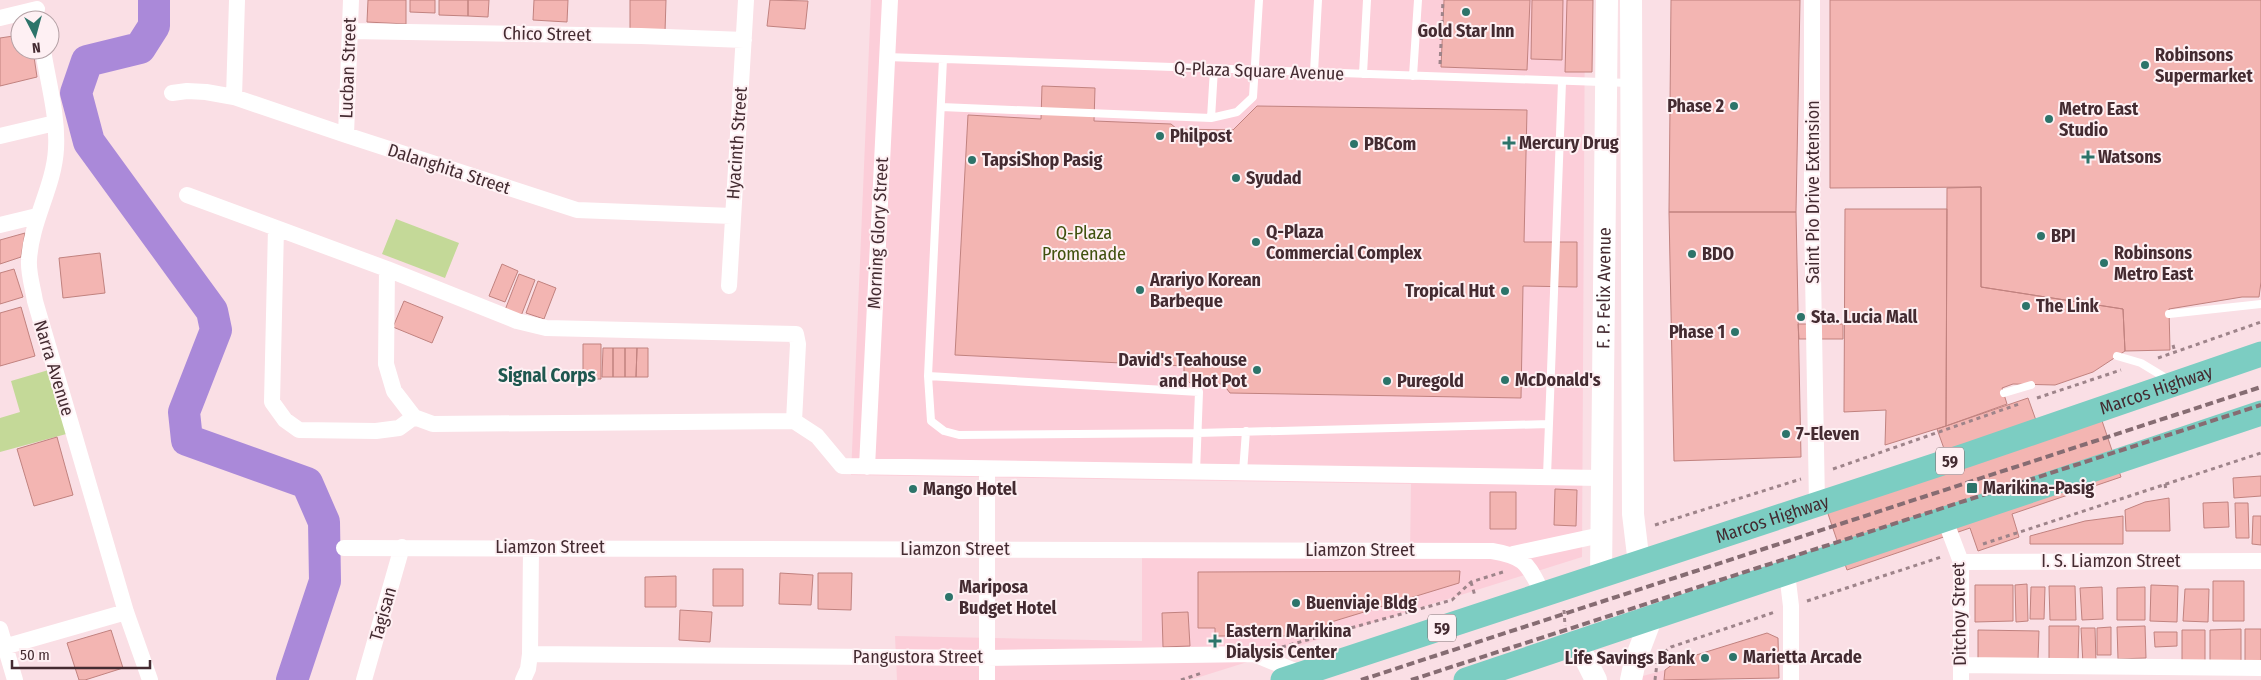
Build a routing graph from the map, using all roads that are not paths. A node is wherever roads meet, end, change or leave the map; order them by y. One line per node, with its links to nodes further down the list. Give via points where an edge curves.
1 (237, 0): 26 (street)
2 (351, 0): 12 (street, Lucban Street)
3 (746, 0): 13 (street, Hyacinth Street)
4 (890, 0): 14 (street, Morning Glory Street)
5 (1259, 0): 18 (lane)
6 (1318, 0): 19 (lane)
7 (1367, 0): 20 (lane)
8 (1418, 0): 21 (lane)
9 (1608, 0): 23 (main road, F. P. Felix Avenue)
10 (1631, 0): 24 (main road, F. P. Felix Avenue)
11 (1812, 0): 59 (street, Saint Pio Drive Extension)
12 (350, 31): 13 (street, Chico Street); 30 (street, Lucban Street)
13 (744, 40): 34 (street, Hyacinth Street)
14 (886, 57): 15 (lane, Q-Plaza Square Avenue); 53 (street, Morning Glory Street)
15 (943, 59): 17 (lane, Q-Plaza Square Avenue); 27 (lane)
16 (45, 60): 29 (street, Narra Avenue)
17 (1214, 69): 18 (lane, Q-Plaza Square Avenue); 28 (lane)
18 (1255, 70): 19 (lane, Q-Plaza Square Avenue); 28 (lane, via 1253,97 1236,112)
19 (1314, 72): 20 (lane, Q-Plaza Square Avenue)
20 (1364, 74): 21 (lane, Q-Plaza Square Avenue)
21 (1413, 76): 22 (lane, Q-Plaza Square Avenue)
22 (1562, 82): 23 (lane, Q-Plaza Square Avenue); 50 (lane)
23 (1607, 82): 24 (lane, Q-Plaza Square Avenue); 58 (main road, F. P. Felix Avenue)
24 (1631, 83): 60 (main road, F. P. Felix Avenue)
25 (172, 93): 26 (street, Dalanghita Street, via 187,90)
26 (234, 97): 30 (street, Dalanghita Street)
27 (941, 107): 28 (lane); 43 (lane)
28 (1211, 118)
29 (55, 123): 31 (street); 33 (street, Narra Avenue, via 56,148 51,180)
30 (346, 135): 34 (street, Dalanghita Street, via 576,210)
31 (0, 136)
32 (187, 195): 36 (street)
33 (37, 216): 35 (street); 74 (street, Narra Avenue, via 28,260 34,301)
34 (732, 216): 38 (street, Hyacinth Street)
35 (0, 225)
36 (276, 228): 37 (street); 48 (street, via 272,402 285,420 299,430 376,431 399,428)
37 (387, 269): 48 (street, via 386,364 394,392); 49 (street, via 517,321 546,328 796,334)
38 (729, 286)
39 (2261, 304): 40 (lane)
40 (2169, 314)
41 (2261, 354): 44 (main road, Marcos Highway / 59)
42 (2117, 356): 44 (lane, via 2141,364)
43 (928, 376): 52 (lane, via 1199,392); 52 (lane, via 931,421 944,431 959,435)
44 (2175, 384): 59 (main road, Marcos Highway / 59)
45 (2032, 385): 46 (lane)
46 (2004, 393)
47 (2261, 413): 61 (main road)
48 (414, 417): 49 (street, via 433,424)
49 (794, 422): 53 (street, via 817,436 842,466)
50 (1549, 424): 51 (lane); 57 (lane)
51 (1246, 431): 52 (lane); 56 (lane)
52 (1197, 433): 55 (lane)
53 (867, 467): 54 (street)
54 (987, 469): 55 (street); 66 (street)
55 (1196, 472): 56 (street)
56 (1242, 472): 57 (street)
57 (1547, 476): 58 (street)
58 (1601, 478): 62 (main road, F. P. Felix Avenue)
59 (1817, 504): 70 (main road, Marcos Highway / 59)
60 (1633, 514): 62 (main road, via 1629,524 1621,530); 70 (main road, F. P. Felix Avenue)
61 (1945, 520): 69 (street, Ditchoy Street); 71 (main road)
62 (1601, 529): 68 (street); 72 (main road, F. P. Felix Avenue)
63 (402, 547): 64 (street, Liamzon Street); 65 (street, Liamzon Street); 86 (street, Tagisan)
64 (532, 547): 66 (street, Liamzon Street); 79 (street)
65 (344, 548)
66 (986, 549): 68 (street, Liamzon Street, via 1492,550); 80 (street)
67 (2261, 561): 69 (street, I. S. Liamzon Street)
68 (1512, 562): 73 (street, via 1526,562)
69 (1961, 562): 82 (street, Ditchoy Street)
70 (1639, 564): 72 (main road, Marcos Highway / 59)
71 (1787, 573): 75 (main road); 92 (street, via 1791,606)
72 (1602, 577): 73 (main road, Marcos Highway / 59)
73 (1554, 599): 83 (main road, Marcos Highway / 59)
74 (126, 612): 78 (street); 85 (street, Narra Avenue)
75 (1651, 619): 77 (main road); 91 (main road)
76 (0, 629): 78 (street)
77 (1569, 638): 89 (main road); 90 (main road, via 1585,658)
78 (2, 647): 84 (street)
79 (530, 654): 80 (street, Pangustora Street); 87 (street)
80 (986, 658): 83 (street, Pangustora Street, via 1254,654); 88 (street)
81 (2261, 668): 82 (street)
82 (1961, 672)
83 (1292, 677)
84 (15, 680)
85 (150, 680)
86 (364, 680)
87 (523, 680)
88 (987, 680)
89 (1466, 680)
90 (1596, 680)
91 (1631, 680)
92 (1791, 680)

